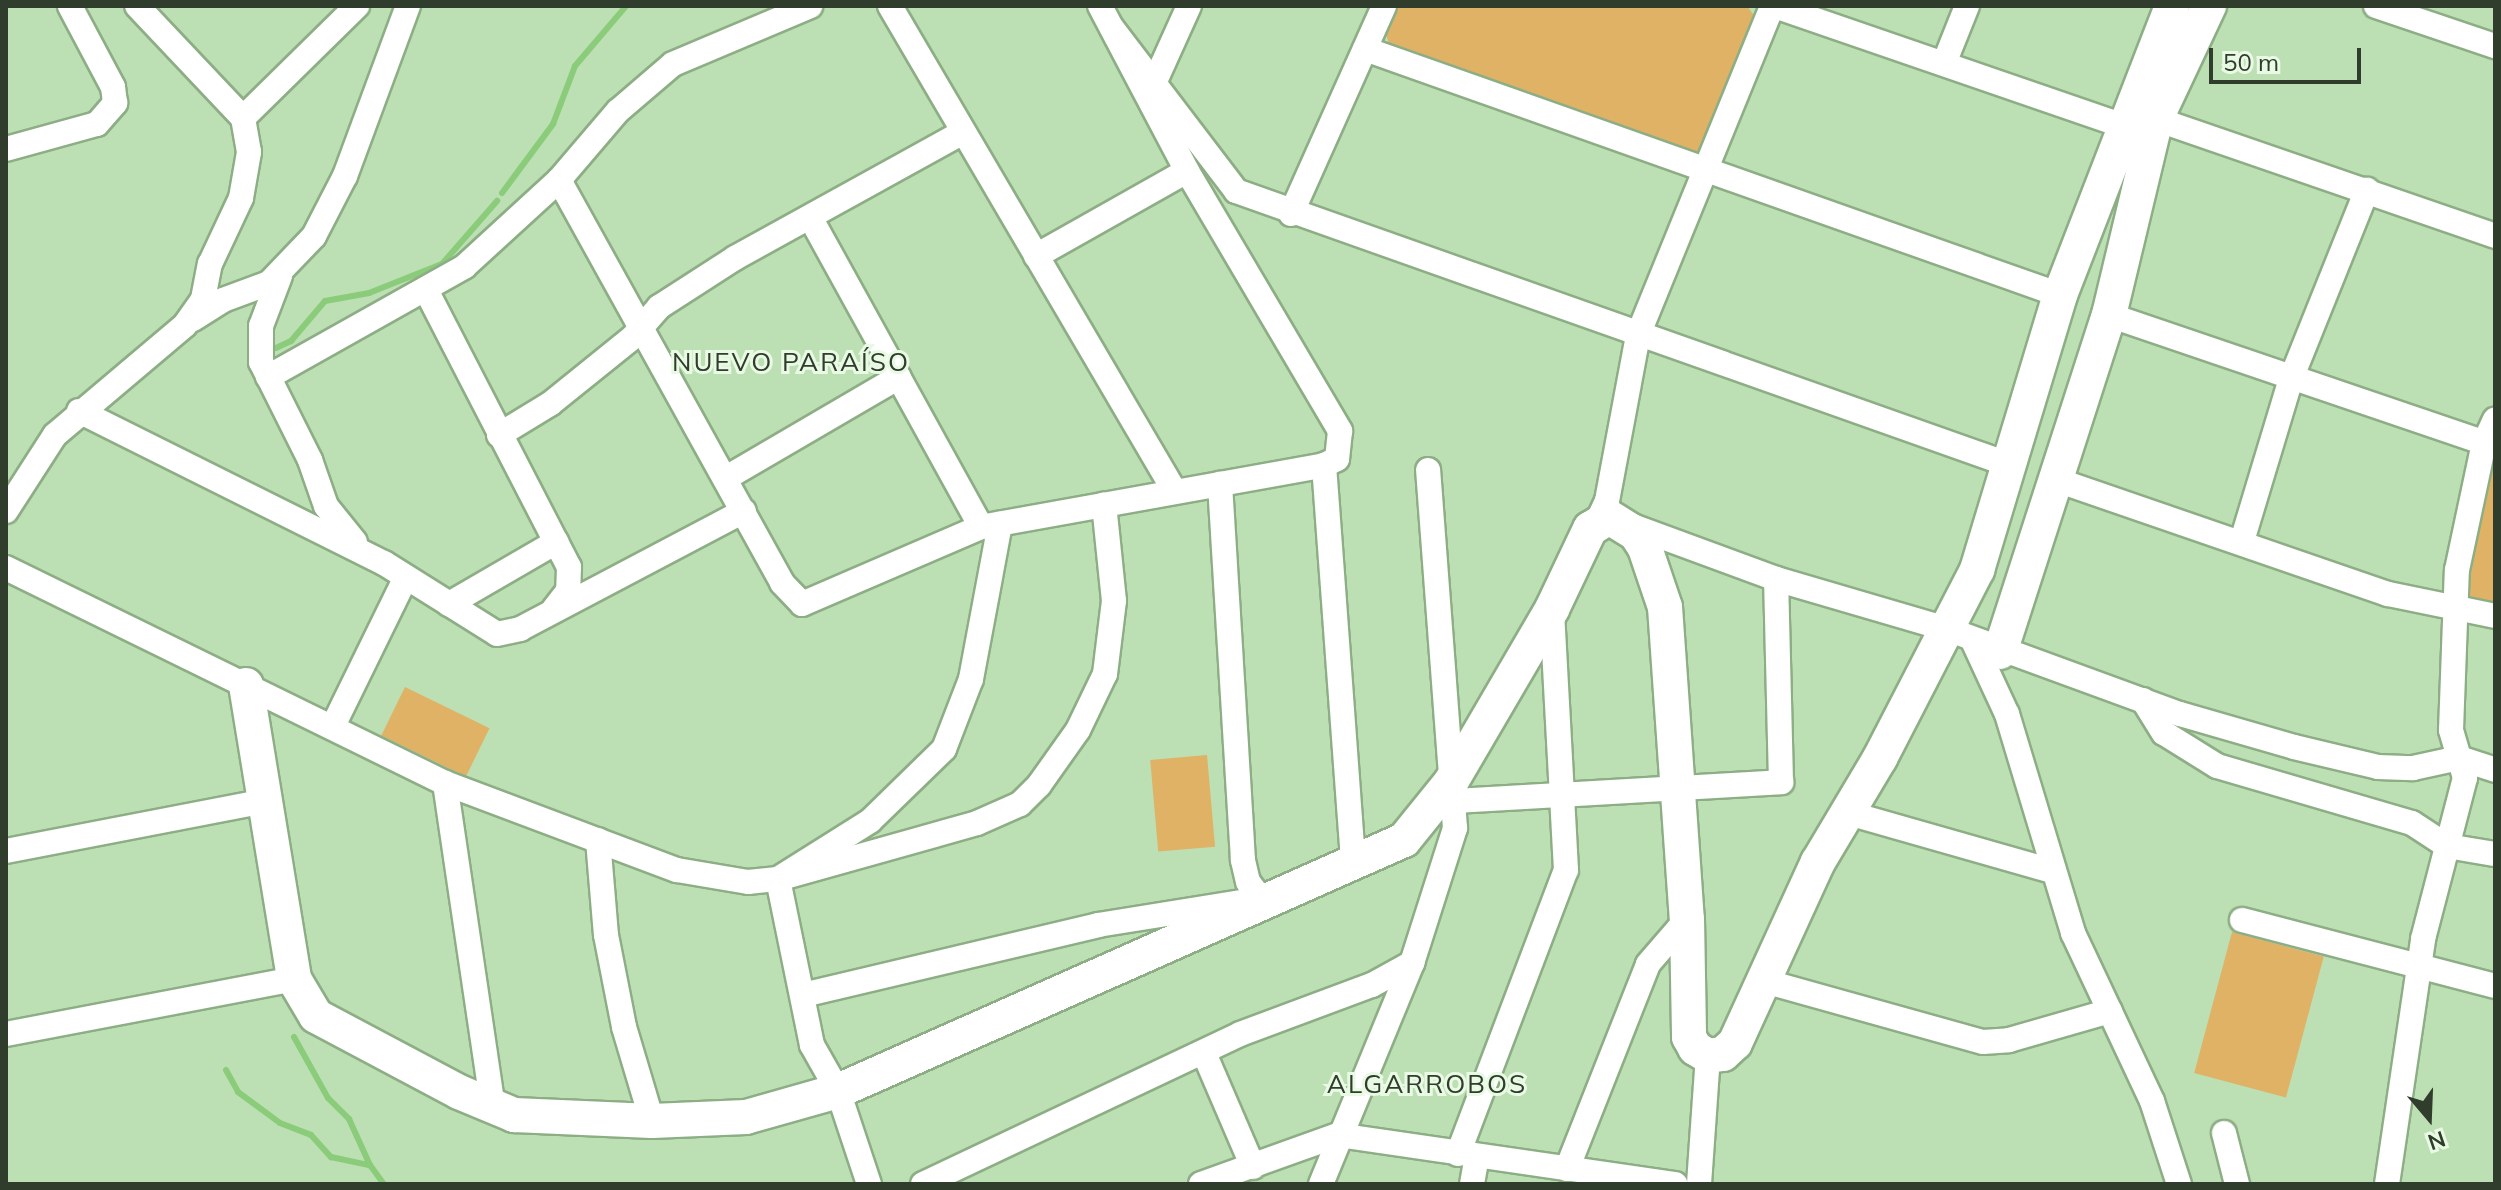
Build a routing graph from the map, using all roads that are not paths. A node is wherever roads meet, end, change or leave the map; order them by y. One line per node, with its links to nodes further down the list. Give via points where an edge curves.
1 (70, 6): 24 (street, via 113,87 115,103 97,124)
2 (137, 6): 20 (street)
3 (357, 6): 20 (street)
4 (408, 6): 33 (street, via 345,176 314,236)
5 (810, 6): 27 (street, via 673,64 618,111)
6 (890, 6): 23 (street)
7 (1100, 6): 15 (street)
8 (1189, 6): 19 (street)
9 (1384, 6): 17 (street)
10 (1774, 6): 18 (street); 25 (street)
11 (1967, 6): 18 (street)
12 (2172, 6): 22 (street)
13 (2209, 6): 21 (street)
14 (2376, 6): 16 (street)
15 (1112, 28): 19 (street); 26 (street)
16 (2495, 46)
17 (1365, 49): 25 (street); 29 (street)
18 (1945, 61): 22 (street)
19 (1156, 79): 29 (street, via 1228,184)
20 (243, 118): 38 (street, via 249,152 241,198 214,255 203,299)
21 (2156, 119): 28 (street); 36 (street)
22 (2123, 126): 35 (street)
23 (963, 132): 30 (street); 32 (street)
24 (6, 149)
25 (1705, 168): 35 (street); 39 (street, via 1688,223)
26 (1187, 171): 32 (street); 47 (street, via 1340,431 1337,459)
27 (559, 180): 34 (street, via 464,267); 37 (street)
28 (2367, 190): 31 (street); 42 (street)
29 (1291, 214): 39 (street)
30 (810, 217): 37 (street, via 735,258); 41 (street)
31 (2495, 236)
32 (1036, 256): 53 (street)
33 (285, 267): 38 (street, via 269,283 223,300); 40 (street, via 261,326 261,362)
34 (426, 290): 40 (street); 45 (street)
35 (2060, 295): 48 (street)
36 (2109, 315): 42 (street); 51 (street)
37 (642, 324): 45 (street, via 550,404); 50 (street)
38 (185, 325): 43 (street)
39 (1638, 335): 48 (street); 57 (street, via 1607,501)
40 (268, 377): 61 (street, via 335,523)
41 (899, 377): 50 (street); 58 (street)
42 (2291, 379): 46 (street); 59 (street)
43 (79, 411): 55 (street, via 37,458); 61 (street)
44 (2495, 419): 46 (street)
45 (499, 435): 60 (street)
46 (2484, 443): 66 (street, via 2457,570)
47 (1324, 465): 52 (street); 86 (street)
48 (2010, 465): 70 (street, via 1977,570)
49 (1428, 470): 78 (street)
50 (726, 478): 56 (street)
51 (2054, 479): 59 (street); 70 (street)
52 (1220, 484): 53 (street); 89 (street, via 1243,860 1248,882)
53 (1175, 492): 54 (street)
54 (1104, 505): 58 (street); 88 (street, via 1114,601 1105,674 1078,730 1039,785 1020,804 977,823)
55 (6, 511)
56 (744, 511): 58 (street, via 782,583 802,604); 67 (street)
57 (1610, 521): 64 (street); 68 (street); 77 (street, via 1645,548 1665,607)
58 (991, 525): 88 (street, via 971,679 944,749 870,821)
59 (2242, 541): 66 (street, via 2388,594)
60 (556, 542): 65 (street); 67 (street, via 571,579)
61 (384, 563): 63 (street)
62 (6, 568): 71 (street)
63 (405, 579): 65 (street); 73 (street)
64 (1776, 579): 70 (street); 77 (street, via 1781,782)
65 (449, 604): 67 (street, via 497,634 520,629)
66 (2456, 605): 69 (street); 74 (street, via 2449,690)
67 (554, 609)
68 (1552, 609): 78 (street); 79 (street)
69 (2495, 616)
70 (1974, 642): 72 (street); 81 (street); 87 (street, via 2011,726)
71 (246, 685): 73 (street); 80 (street)
72 (2143, 700): 74 (street, via 2378,767 2413,768); 83 (street, via 2164,733 2217,766 2412,823)
73 (333, 726): 76 (street)
74 (2459, 758): 75 (street); 83 (street, via 2465,778)
75 (2495, 770)
76 (445, 783): 82 (street); 103 (street)
77 (1677, 788): 79 (street); 90 (street)
78 (1452, 791): 79 (street); 86 (street, via 1404,840); 92 (street, via 1455,828)
79 (1563, 795): 107 (street, via 1567,841 1561,893)
80 (265, 801): 84 (street); 94 (street)
81 (1845, 812): 87 (street); 95 (street)
82 (598, 840): 88 (street, via 677,870 721,880); 104 (street, via 606,935 624,1027)
83 (2447, 846): 85 (street); 93 (street)
84 (6, 851)
85 (2495, 854)
86 (1353, 863): 89 (street)
87 (2052, 871): 98 (street, via 2073,933)
88 (778, 879): 97 (street)
89 (1261, 899): 97 (street, via 1098,925); 102 (street)
90 (1687, 919): 101 (street, via 1689,1037); 109 (street, via 1648,964)
91 (2242, 920): 93 (street)
92 (1412, 963): 100 (street, via 1372,985); 106 (street)
93 (2418, 968): 96 (street); 119 (street)
94 (294, 979): 99 (street); 103 (street, via 303,1002 316,1016)
95 (1764, 981): 98 (street, via 1983,1042 2009,1040); 101 (street, via 1735,1043 1723,1054)
96 (2495, 986)
97 (803, 995): 102 (street, via 812,1045)
98 (2110, 1011): 117 (street, via 2170,1144)
99 (6, 1034)
100 (1204, 1053): 108 (street); 111 (street)
101 (1708, 1056): 116 (street)
102 (838, 1091): 104 (street, via 746,1117); 110 (street)
103 (493, 1108): 104 (street, via 514,1115)
104 (652, 1121)
105 (2224, 1133): 118 (street)
106 (1338, 1135): 107 (street); 108 (street); 113 (street)
107 (1468, 1155): 109 (street); 114 (street)
108 (1253, 1167): 112 (street)
109 (1567, 1169): 115 (street)
110 (869, 1184)
111 (923, 1184)
112 (1201, 1184)
113 (1321, 1184)
114 (1472, 1184)
115 (1675, 1184)
116 (1699, 1184)
117 (2179, 1184)
118 (2237, 1184)
119 (2387, 1184)

